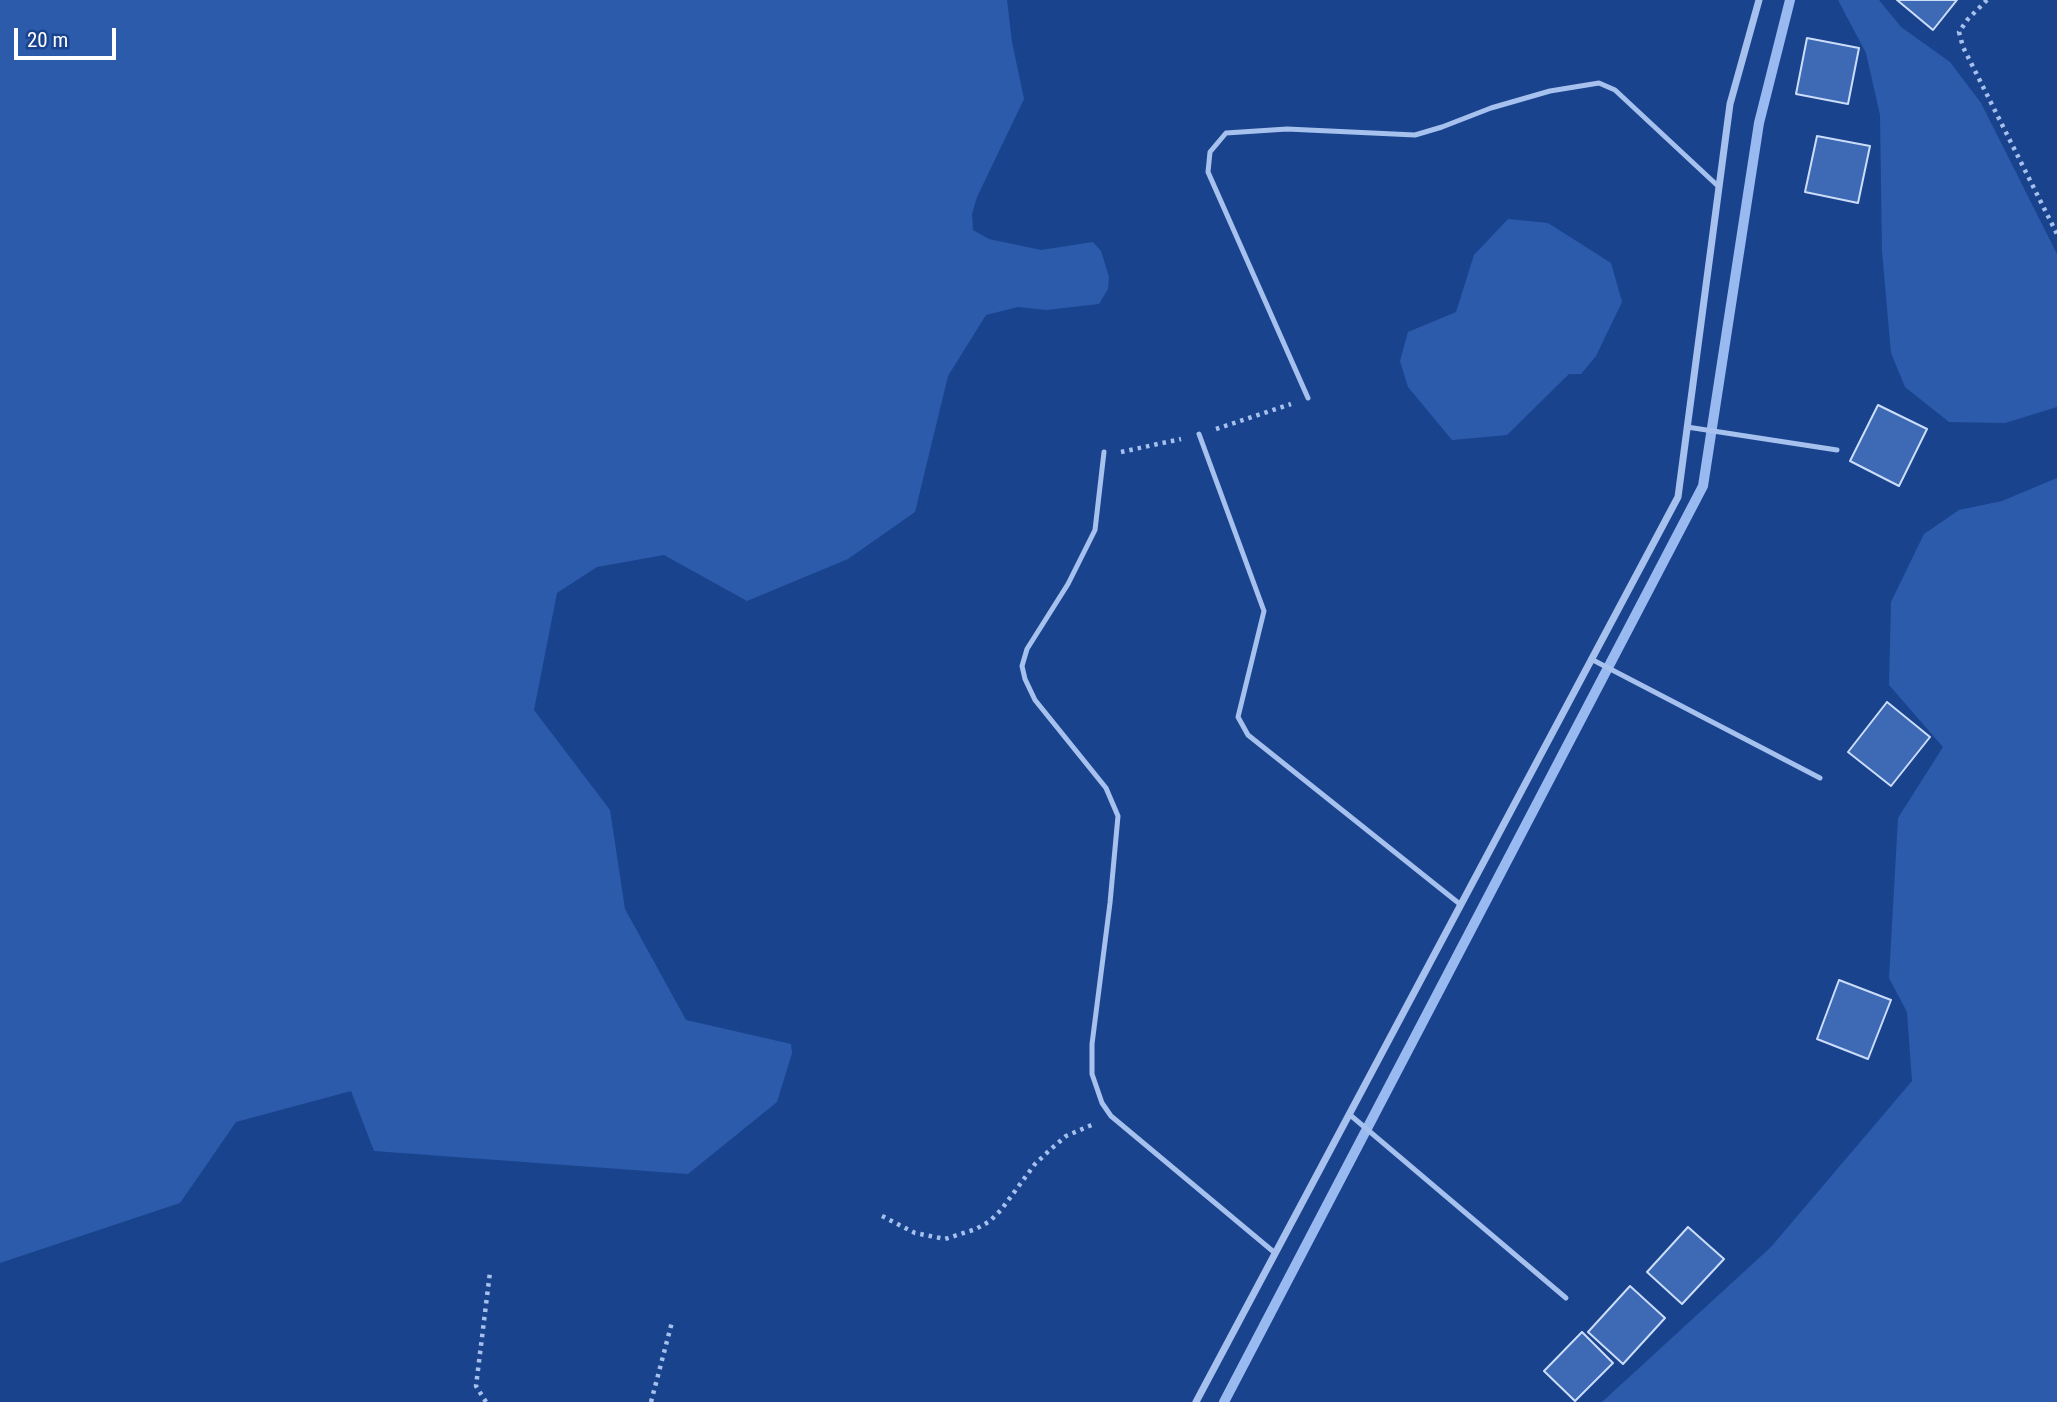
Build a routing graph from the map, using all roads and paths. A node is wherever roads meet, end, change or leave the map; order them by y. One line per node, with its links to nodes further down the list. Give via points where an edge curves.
1 (1759, 0): 3 (street, via 1730,104)
2 (1987, 0): 4 (path, via 1959,32 1963,47)
3 (1718, 187): 5 (lane, via 1615,90 1599,83 1550,91 1415,135 1287,129 1226,133 1210,152 1208,172); 6 (street)
4 (2057, 234)
5 (1308, 398)
6 (1687, 427): 8 (lane); 10 (street, via 1678,497)
7 (1199, 434): 12 (lane, via 1264,611 1238,717 1248,735)
8 (1837, 450)
9 (1104, 452): 14 (lane, via 1095,530 1027,649 1022,666 1035,700 1106,788 1118,816 1093,1044 1094,1082)
10 (1591, 659): 11 (lane); 12 (street)
11 (1821, 778)
12 (1461, 905): 13 (street)
13 (1349, 1114): 16 (street); 18 (lane)
14 (1111, 1116): 15 (path, via 1066,1136 1035,1164 1001,1210 976,1229 945,1239 915,1233); 16 (lane)
15 (882, 1216)
16 (1275, 1253): 22 (street)
17 (490, 1272): 20 (path, via 476,1386)
18 (1566, 1298)
19 (672, 1322): 21 (path)
20 (486, 1402)
21 (651, 1402)
22 (1196, 1402)

